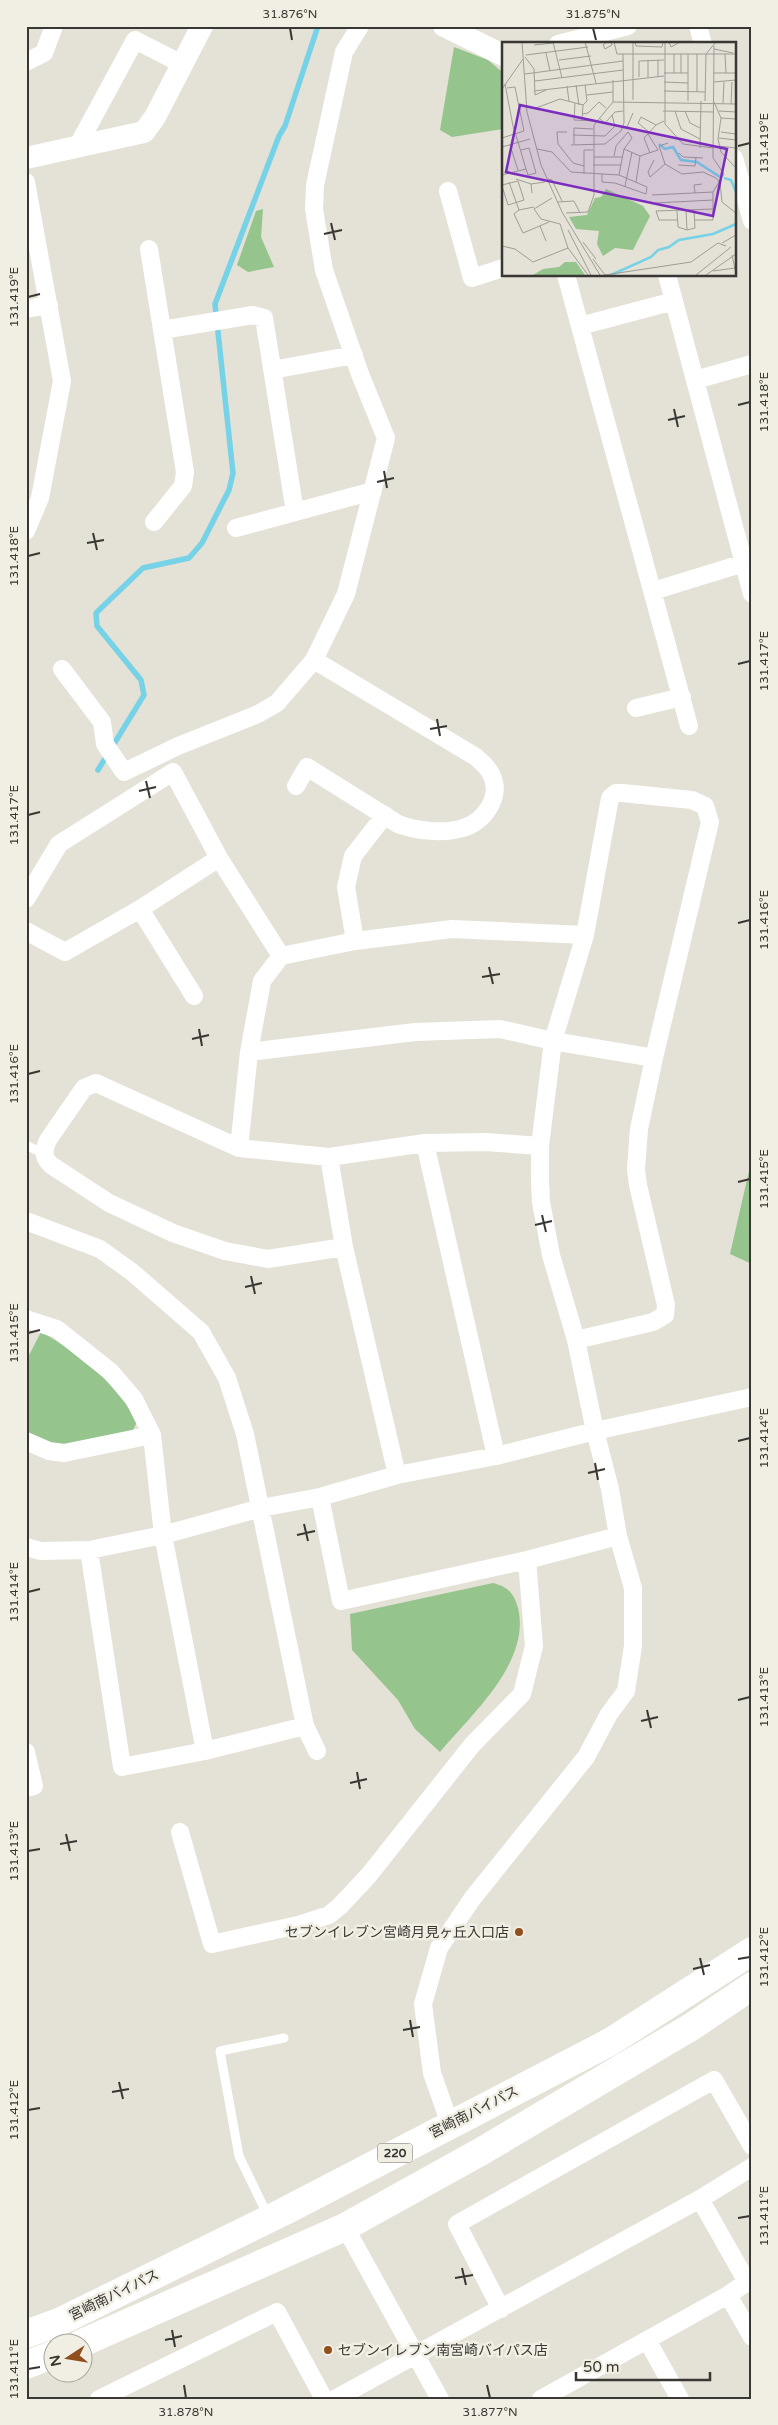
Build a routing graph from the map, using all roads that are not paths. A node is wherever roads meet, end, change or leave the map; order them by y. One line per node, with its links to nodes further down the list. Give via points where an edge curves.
1 (54, 26): 11 (street, via 44,53)
2 (202, 26): 12 (street)
3 (360, 26): 28 (street, via 344,52 315,186 314,209 324,270)
4 (444, 26): 10 (street)
5 (628, 26): 7 (street)
6 (698, 26): 9 (street)
7 (605, 38): 8 (street)
8 (574, 42)
9 (702, 42)
10 (502, 55)
11 (26, 62)
12 (182, 64): 13 (street, via 144,132); 13 (street, via 135,40)
13 (77, 147): 14 (street)
14 (26, 158)
15 (736, 165): 18 (street)
16 (26, 182): 24 (street)
17 (448, 191): 20 (street, via 472,278)
18 (752, 222)
19 (149, 249): 27 (street)
20 (502, 268)
21 (566, 276): 26 (street)
22 (668, 276): 23 (street)
23 (674, 302): 26 (street); 31 (street)
24 (49, 305): 25 (street); 36 (street, via 62,381 40,498)
25 (26, 309)
26 (580, 326): 38 (street)
27 (162, 330): 30 (street, via 253,314 264,318); 34 (street, via 185,472 183,486)
28 (354, 355): 30 (street); 32 (street, via 386,438)
29 (752, 364): 31 (street)
30 (272, 370): 33 (street)
31 (696, 380): 37 (street)
32 (373, 491): 33 (street); 40 (street, via 346,594)
33 (295, 512): 35 (street)
34 (154, 522)
35 (236, 528)
36 (26, 531)
37 (744, 563): 38 (street); 39 (street)
38 (653, 591): 42 (street)
39 (752, 594)
40 (314, 660): 41 (street, via 277,703 124,772 105,744 102,722); 46 (street, via 476,757 492,774 492,801 487,811 471,825 454,830 411,829)
41 (62, 669)
42 (682, 697): 43 (street); 44 (street)
43 (636, 708)
44 (689, 726)
45 (296, 786): 46 (street, via 307,767)
46 (385, 815): 52 (street, via 353,856 346,886)
47 (219, 858): 48 (street, via 174,772 59,844); 49 (street); 53 (street)
48 (26, 899)
49 (140, 908): 50 (street, via 65,952); 54 (street)
50 (26, 931)
51 (585, 935): 52 (street, via 452,928); 55 (street); 57 (street, via 612,795 622,793 692,800 705,806 710,822)
52 (355, 941): 53 (street)
53 (282, 956): 56 (street, via 262,981)
54 (194, 996)
55 (553, 1041): 56 (street, via 500,1029 450,1030); 57 (street); 60 (street)
56 (249, 1052): 61 (street)
57 (654, 1058): 67 (street, via 636,1169 666,1305 665,1315 653,1322)
58 (425, 1143): 60 (street, via 486,1142); 63 (street); 72 (street)
59 (26, 1145): 62 (lane)
60 (540, 1146): 67 (street, via 541,1202)
61 (239, 1148): 62 (street, via 96,1083 79,1094 48,1140); 63 (street)
62 (44, 1154): 65 (street, via 51,1165 108,1203 173,1233 225,1251 268,1259)
63 (329, 1157): 65 (street)
64 (26, 1221): 75 (street, via 100,1249 162,1296 201,1332 227,1378 245,1434)
65 (344, 1247): 73 (street)
66 (26, 1319): 70 (street, via 57,1329 111,1372 134,1399)
67 (576, 1340): 69 (street)
68 (752, 1397): 69 (street)
69 (594, 1431): 72 (street); 77 (street, via 610,1489)
70 (152, 1434): 71 (street, via 64,1453 49,1451); 76 (street)
71 (26, 1441)
72 (496, 1456): 73 (street)
73 (397, 1475): 74 (street)
74 (320, 1497): 75 (street); 80 (street, via 341,1601)
75 (261, 1508): 76 (street); 81 (street)
76 (163, 1534): 79 (street); 82 (street)
77 (618, 1536): 80 (street); 90 (street, via 633,1588 633,1646 626,1691 586,1757 472,1899 439,1948 423,2004 432,2074)
78 (26, 1547): 79 (street, via 41,1551)
79 (89, 1550): 82 (street, via 122,1767)
80 (527, 1560): 86 (street, via 534,1646 522,1694 472,1745 369,1875 340,1906 328,1915 298,1925 212,1944)
81 (305, 1726): 82 (street); 83 (street)
82 (206, 1751)
83 (316, 1751)
84 (26, 1752): 85 (street, via 34,1786)
85 (26, 1788)
86 (180, 1832)
87 (752, 1951): 90 (highway, 宮崎南バイパス / 220, via 610,2042)
88 (752, 1986): 95 (highway, via 690,2027 482,2151)
89 (284, 2038): 94 (lane, via 220,2051 239,2156)
90 (450, 2124): 94 (highway, 宮崎南バイパス / 220)
91 (752, 2146): 97 (street, via 714,2080 457,2224)
92 (752, 2167): 93 (street)
93 (700, 2199): 96 (street, via 748,2282); 97 (street)
94 (269, 2219): 98 (highway, 宮崎南バイパス / 220, via 60,2322)
95 (345, 2227): 100 (highway); 102 (street)
96 (728, 2295): 99 (street); 101 (street)
97 (501, 2308): 102 (street)
98 (26, 2334)
99 (752, 2337)
100 (92, 2339)
101 (647, 2340): 105 (street); 111 (street)
102 (416, 2356): 108 (street); 109 (street)
103 (42, 2359): 104 (highway)
104 (26, 2365)
105 (564, 2393): 110 (street)
106 (99, 2399): 107 (street, via 277,2312)
107 (324, 2399)
108 (335, 2399)
109 (440, 2399)
110 (541, 2399)
111 (680, 2399)

